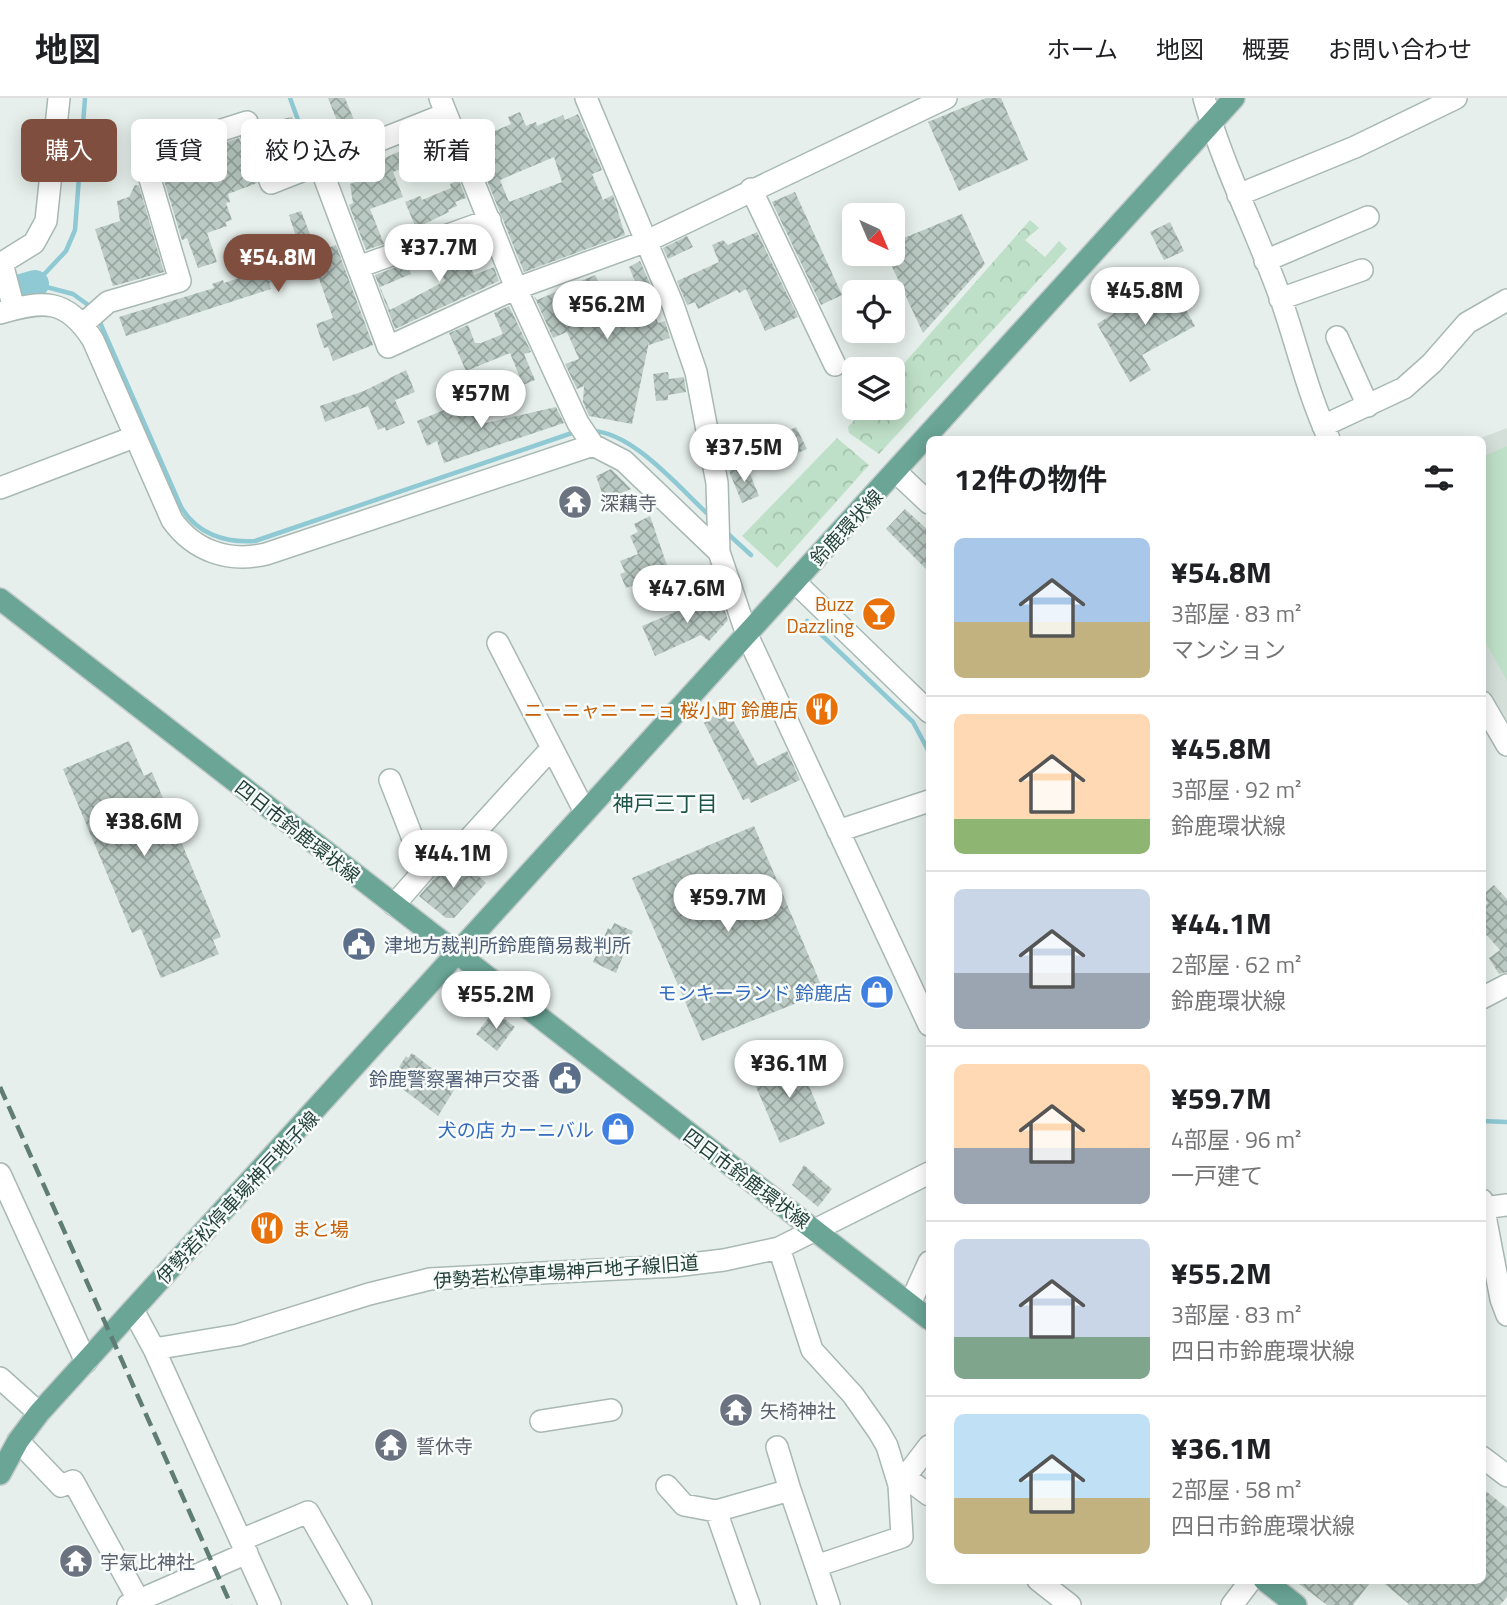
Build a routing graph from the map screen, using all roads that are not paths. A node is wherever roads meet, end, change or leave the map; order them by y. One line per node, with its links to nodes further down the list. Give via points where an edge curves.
1 (59, 98): 18 (street, via 46,221 34,243)
2 (586, 98): 16 (street)
3 (946, 98): 12 (street)
4 (1205, 98): 8 (street)
5 (1234, 98): 8 (main road, 鈴鹿環状線)
6 (1456, 98): 13 (street, via 1355,147)
7 (443, 106): 10 (street); 15 (street)
8 (1211, 123): 13 (street); 31 (main road, 鈴鹿環状線)
9 (241, 124): 25 (street, via 143,155 189,279 105,304)
10 (385, 133)
11 (326, 182): 19 (street)
12 (751, 189): 16 (street); 27 (street)
13 (1238, 195): 17 (street)
14 (1367, 217): 17 (street)
15 (490, 220): 19 (street); 21 (street)
16 (646, 241): 21 (street); 37 (street, via 696,372 713,449)
17 (1265, 261): 22 (street)
18 (2, 265): 24 (street)
19 (358, 267): 21 (street, via 388,347)
20 (1362, 270): 22 (street)
21 (518, 289): 30 (street, via 558,386)
22 (1280, 299): 29 (street)
23 (1507, 300): 28 (street, via 1467,323 1415,380)
24 (9, 309): 25 (street, via 49,303)
25 (84, 322): 32 (street)
26 (1337, 337): 28 (street)
27 (835, 365)
28 (1368, 406): 29 (street)
29 (1326, 433)
30 (586, 436): 32 (street, via 266,554 240,557 209,551 177,526); 37 (street, via 624,461)
31 (928, 436)
32 (134, 437): 35 (street)
33 (926, 439): 34 (main road, 鈴鹿環状線)
34 (896, 472): 36 (street); 38 (main road, 鈴鹿環状線)
35 (0, 488)
36 (926, 500)
37 (719, 545): 40 (street)
38 (794, 582): 40 (main road, 鈴鹿環状線); 42 (street)
39 (0, 599): 51 (main road, 四日市鈴鹿環状線)
40 (747, 635): 48 (main road, 鈴鹿環状線); 49 (street)
41 (498, 643): 45 (street)
42 (926, 709)
43 (1486, 709): 44 (street)
44 (1507, 745)
45 (550, 750): 48 (street); 50 (street, via 457,852 440,852)
46 (390, 780): 50 (street, via 413,839)
47 (926, 803): 49 (street)
48 (585, 812): 52 (main road, 鈴鹿環状線)
49 (838, 831): 55 (street)
50 (430, 863): 51 (street)
51 (394, 905): 52 (main road, 四日市鈴鹿環状線)
52 (456, 954): 61 (main road, 四日市鈴鹿環状線); 66 (main road, 伊勢若松停車場神戸地子線)
53 (1507, 985): 54 (street)
54 (1486, 996)
55 (926, 1019)
56 (0, 1174): 70 (street)
57 (926, 1174): 61 (street, 伊勢若松停車場神戸地子線旧道)
58 (1486, 1204): 59 (street)
59 (1507, 1205)
60 (1486, 1223): 64 (street)
61 (815, 1230): 62 (street, 伊勢若松停車場神戸地子線旧道); 65 (main road, 四日市鈴鹿環状線)
62 (779, 1248): 69 (street, 伊勢若松停車場神戸地子線旧道, via 674,1266 430,1279 238,1335); 81 (street, via 812,1350 879,1432)
63 (926, 1269): 65 (street)
64 (1496, 1287): 67 (street)
65 (910, 1304): 68 (main road, 四日市鈴鹿環状線)
66 (133, 1310): 69 (street); 70 (main road, 伊勢若松停車場神戸地子線)
67 (1507, 1315)
68 (926, 1317)
69 (154, 1349): 86 (street)
70 (86, 1362): 73 (main road, 伊勢若松停車場神戸地子線)
71 (0, 1378): 73 (street)
72 (611, 1410): 74 (street)
73 (39, 1413): 75 (main road, 伊勢若松停車場神戸地子線)
74 (541, 1421)
75 (9, 1444): 79 (main road, 伊勢若松停車場神戸地子線); 91 (street, via 61,1486 73,1481)
76 (777, 1447): 83 (street)
77 (926, 1450): 81 (street)
78 (1486, 1460): 80 (street)
79 (0, 1475)
80 (1507, 1476)
81 (902, 1481): 84 (street); 87 (street, via 902,1537)
82 (667, 1486): 85 (street, via 684,1505)
83 (790, 1490): 85 (street); 87 (street)
84 (926, 1493)
85 (716, 1511): 94 (street)
86 (244, 1546): 91 (street); 92 (street); 93 (street, via 308,1512)
87 (816, 1566): 95 (street)
88 (1043, 1584): 96 (street)
89 (1248, 1584): 97 (street)
90 (1269, 1584): 98 (main road)
91 (133, 1603)
92 (270, 1605)
93 (361, 1605)
94 (749, 1605)
95 (829, 1605)
96 (1070, 1605)
97 (1232, 1605)
98 (1296, 1605)

